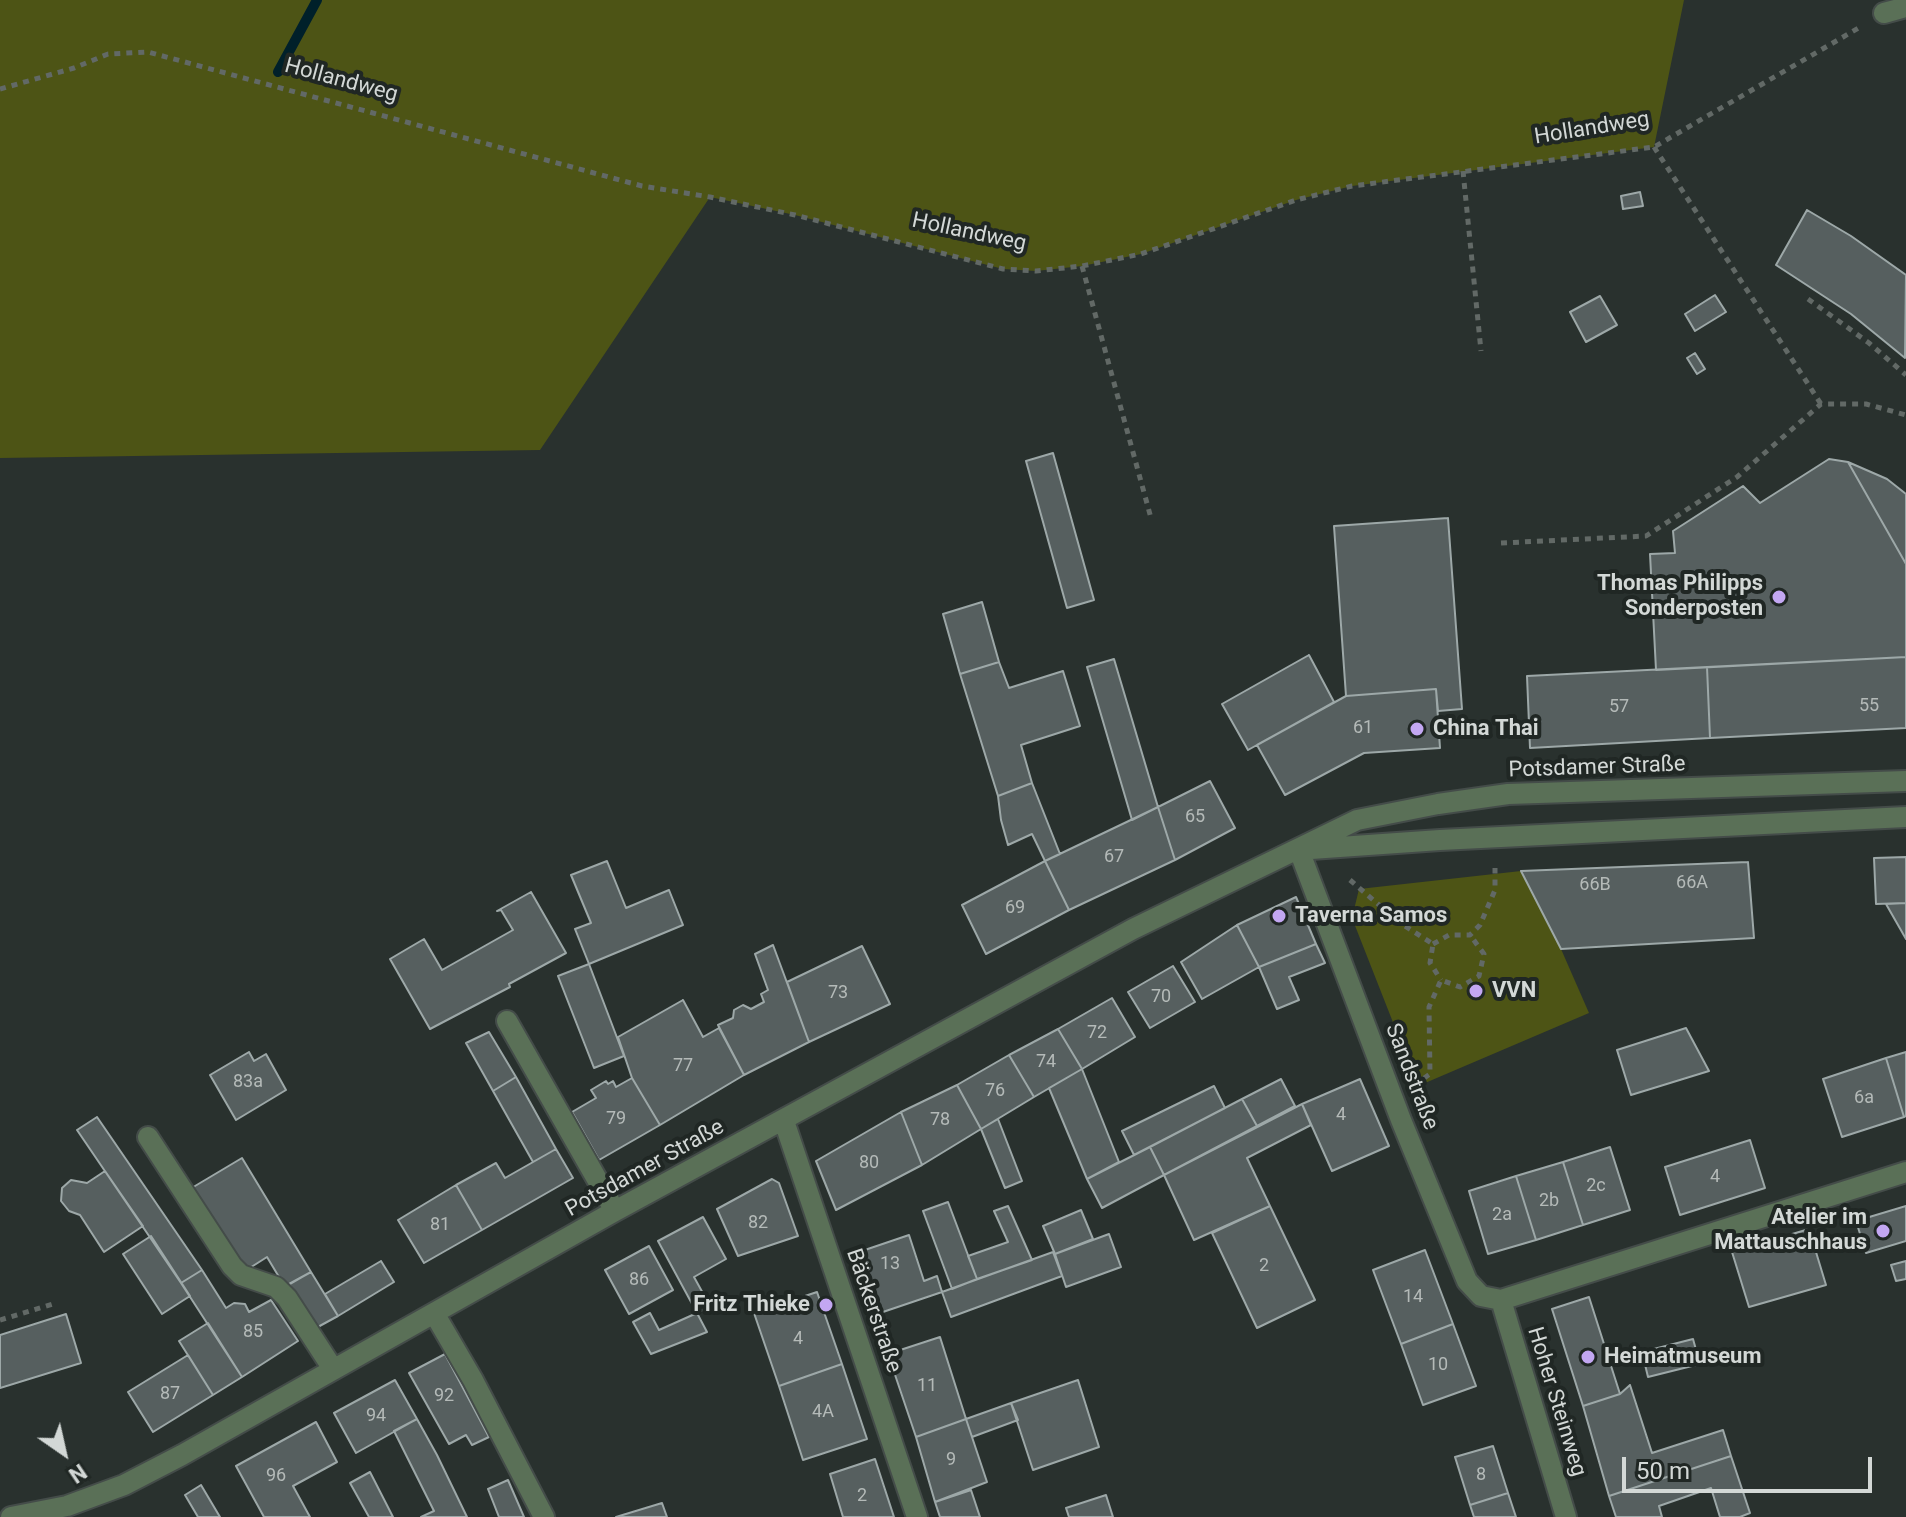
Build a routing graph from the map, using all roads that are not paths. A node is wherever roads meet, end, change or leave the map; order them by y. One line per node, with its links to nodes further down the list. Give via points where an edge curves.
1 (1906, 7): 2 (street)
2 (1884, 13)
3 (1906, 781): 5 (street, Potsdamer Straße, via 1508,794 1357,820)
4 (1906, 817): 5 (street, Potsdamer Straße)
5 (1299, 850): 7 (street, Potsdamer Straße, via 1133,929); 11 (street, Sandstraße, via 1467,1281 1481,1296)
6 (507, 1021): 10 (street)
7 (784, 1121): 10 (street, Potsdamer Straße); 17 (street, Bäckerstraße)
8 (148, 1137): 13 (street, via 232,1266 287,1298)
9 (1906, 1172): 11 (street)
10 (615, 1211): 12 (street, Potsdamer Straße)
11 (1501, 1300): 18 (street, Hoher Steinweg)
12 (434, 1313): 13 (street, Potsdamer Straße); 16 (street)
13 (333, 1369): 14 (street, Potsdamer Straße, via 171,1461)
14 (67, 1512): 15 (street, Potsdamer Straße)
15 (11, 1517)
16 (544, 1517)
17 (917, 1517)
18 (1566, 1517)

